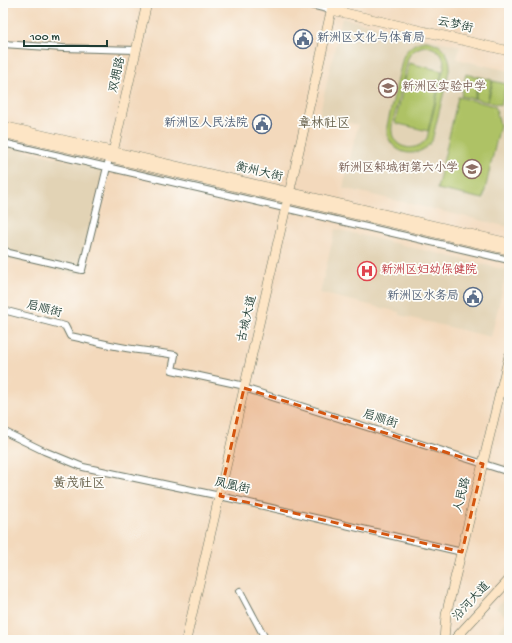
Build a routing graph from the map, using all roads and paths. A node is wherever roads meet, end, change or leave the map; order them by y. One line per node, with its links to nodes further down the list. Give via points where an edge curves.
1 (147, 3): 5 (street, 双拥路)
2 (302, 3): 3 (street, 云梦街)
3 (332, 6): 6 (street, 云梦街); 11 (street, 古城大道)
4 (3, 44): 5 (street)
5 (136, 50): 10 (street, 双拥路)
6 (509, 51)
7 (3, 126): 10 (street, 衡州大街)
8 (3, 133): 10 (street, 衡州大街)
9 (3, 143): 10 (street)
10 (110, 159): 11 (street, 衡州大街); 11 (street); 13 (street, 双拥路, via 82,270 10,253)
11 (288, 200): 12 (street, 衡州大街); 14 (street, 衡州大街); 15 (street); 18 (street, 古城大道)
12 (509, 243)
13 (3, 249)
14 (509, 250)
15 (509, 260)
16 (3, 310): 18 (street, 启顺街, via 65,326 70,336 175,356 172,370)
17 (509, 356): 20 (street, 人民路)
18 (245, 387): 20 (street, 启顺街); 22 (street, 古城大道)
19 (3, 431): 22 (street, 凤凰街, via 83,467)
20 (483, 464): 21 (street, 启顺街); 23 (street, 人民路)
21 (509, 472)
22 (220, 496): 23 (street, 凤凰街); 26 (street, 古城大道)
23 (462, 552): 28 (street, 人民路, via 446,615)
24 (509, 580): 29 (street, 沿河大道)
25 (240, 590): 27 (street)
26 (186, 640)
27 (266, 640)
28 (444, 640)
29 (454, 640)

